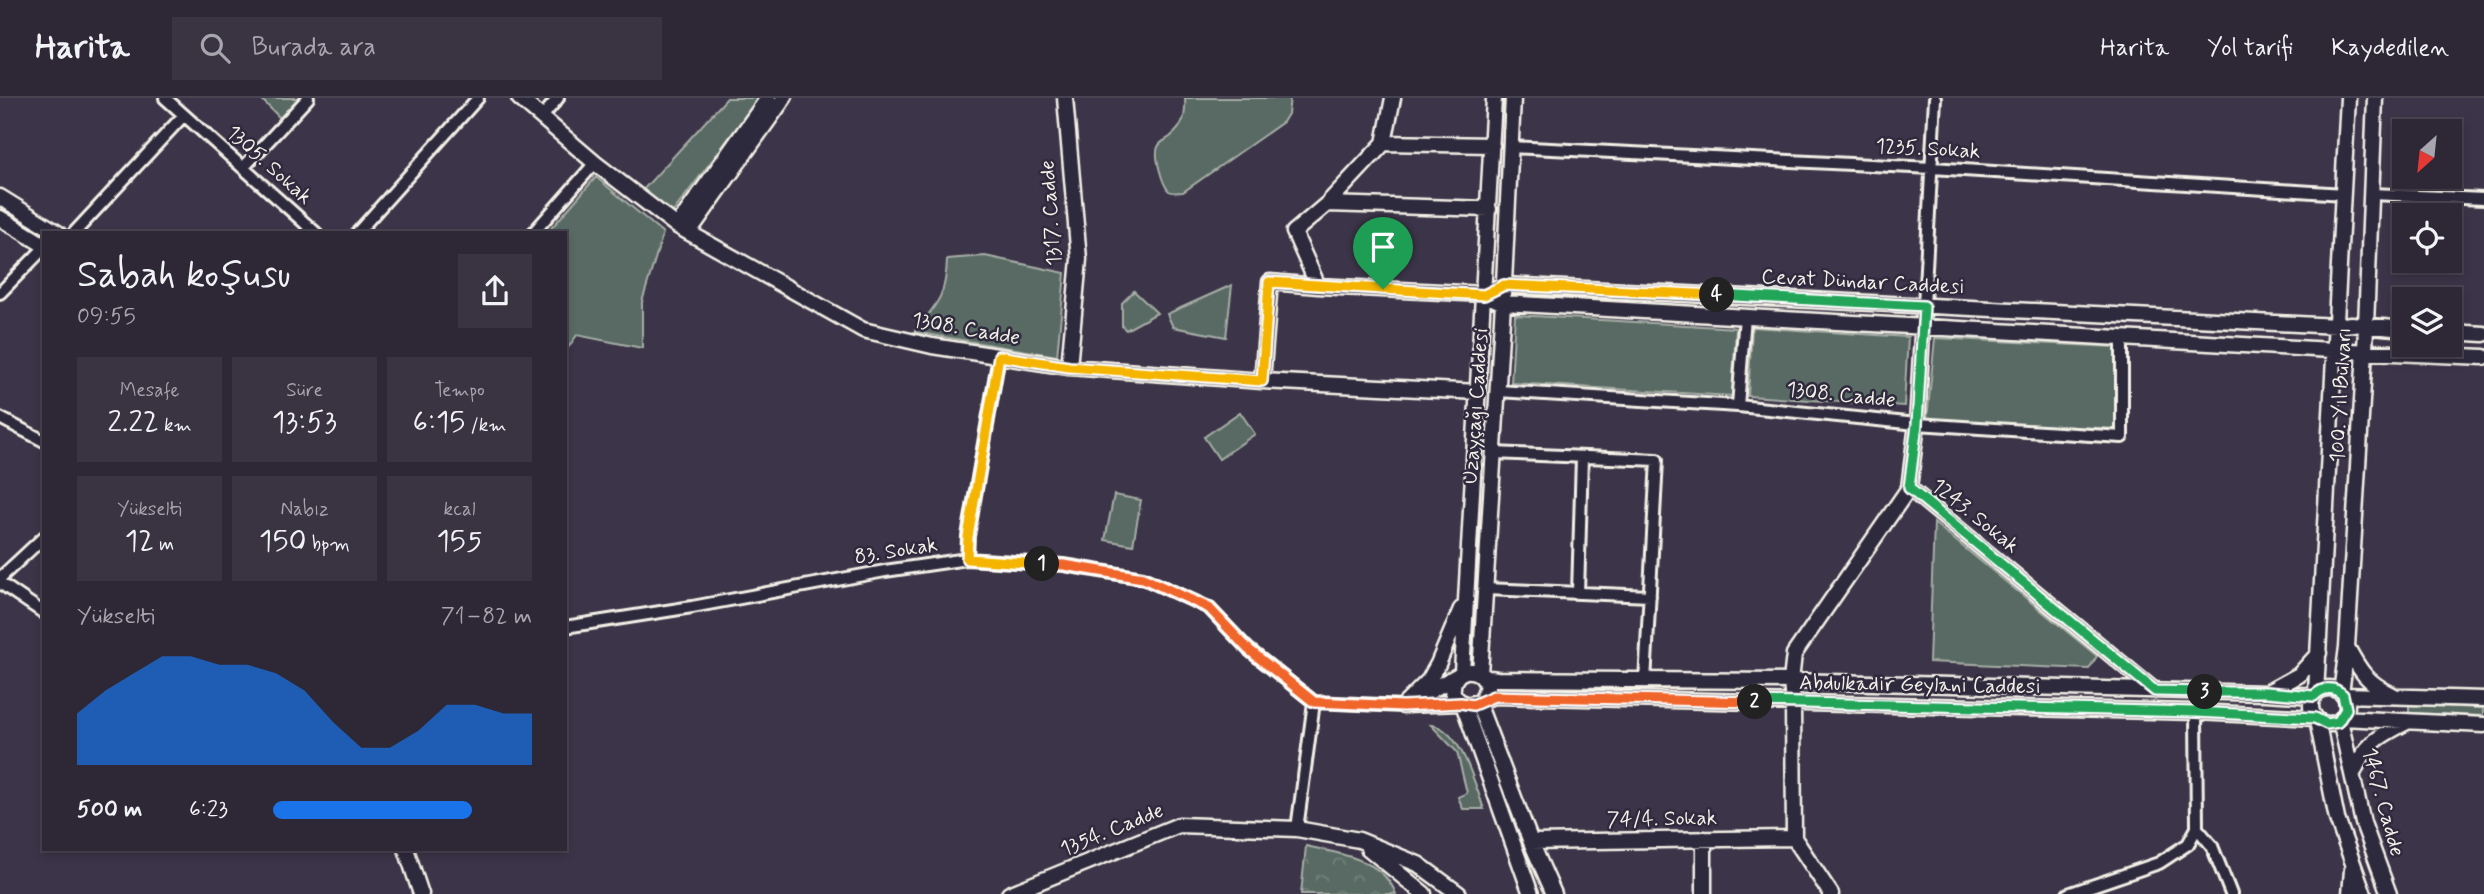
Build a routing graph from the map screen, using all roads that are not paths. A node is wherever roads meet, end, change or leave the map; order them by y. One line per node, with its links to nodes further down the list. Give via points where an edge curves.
1 (165, 98): 15 (street, 1305. Sokak)
2 (308, 98): 21 (street)
3 (478, 98): 34 (street)
4 (519, 98): 16 (main road, 1308. Cadde)
5 (558, 98): 16 (street)
6 (768, 98): 30 (main road)
7 (784, 98): 30 (main road)
8 (1065, 98): 56 (main road, 1317. Cadde, via 1079,259)
9 (1393, 98): 17 (main road)
10 (1494, 98): 18 (main road, Uzayçağı Caddesi)
11 (1513, 98): 19 (main road, Uzayçağı Caddesi)
12 (1935, 98): 22 (street, 1243. Sokak)
13 (2348, 98): 23 (main road, 100. Yıl Bulvarı)
14 (2375, 98): 24 (main road, 100. Yıl Bulvarı)
15 (184, 115): 21 (street, 1305. Sokak); 32 (street)
16 (541, 117): 20 (main road, 1308. Cadde)
17 (1384, 143): 18 (main road); 27 (main road)
18 (1492, 145): 28 (main road, Uzayçağı Caddesi)
19 (1510, 147): 22 (street, 1235. Sokak); 38 (main road, Uzayçağı Caddesi)
20 (595, 163): 30 (main road, 1308. Cadde); 35 (street)
21 (243, 168): 33 (street, 1305. Sokak)
22 (1932, 169): 23 (street, 1235. Sokak); 43 (street, 1243. Sokak)
23 (2344, 194): 46 (main road, 100. Yıl Bulvarı)
24 (2372, 194): 26 (street); 47 (main road, 100. Yıl Bulvarı)
25 (0, 197): 31 (main road)
26 (2484, 199)
27 (1327, 204): 28 (main road); 39 (main road, via 1294,232)
28 (1489, 209): 41 (main road, Uzayçağı Caddesi)
29 (0, 218): 36 (main road)
30 (683, 229): 54 (main road, 1308. Cadde, via 863,330)
31 (55, 231)
32 (76, 231)
33 (314, 231)
34 (359, 231)
35 (535, 231)
36 (42, 245)
37 (42, 248): 40 (street)
38 (1504, 285): 41 (main road, Cevat Dündar Caddesi); 42 (main road, Uzayçağı Caddesi); 43 (main road, Cevat Dündar Caddesi)
39 (1318, 286): 41 (main road); 57 (main road, via 1269,282)
40 (0, 293)
41 (1484, 295): 42 (main road, Cevat Dündar Caddesi); 59 (main road, Uzayçağı Caddesi)
42 (1503, 303): 44 (main road, Cevat Dündar Caddesi); 58 (main road, Uzayçağı Caddesi)
43 (1924, 306): 45 (main road, 1243. Sokak); 46 (main road, Cevat Dündar Caddesi)
44 (1745, 316): 45 (main road, Cevat Dündar Caddesi); 60 (street)
45 (1923, 326): 51 (main road, Cevat Dündar Caddesi); 62 (main road, 1243. Sokak)
46 (2337, 327): 47 (main road, Cevat Dündar Caddesi); 52 (main road, 100. Yıl Bulvarı)
47 (2365, 327): 48 (main road, Cevat Dündar Caddesi); 53 (main road, 100. Yıl Bulvarı)
48 (2392, 328)
49 (2462, 333): 50 (main road)
50 (2484, 334)
51 (2122, 337): 52 (main road, Cevat Dündar Caddesi); 62 (street, 1308. Cadde, via 2122,436)
52 (2335, 349): 53 (main road, Cevat Dündar Caddesi); 77 (main road, 100. Yıl Bulvarı)
53 (2365, 351): 55 (main road, Cevat Dündar Caddesi); 76 (main road, 100. Yıl Bulvarı)
54 (999, 356): 56 (main road, 1308. Cadde); 68 (street)
55 (2484, 357)
56 (1069, 367): 57 (main road, 1308. Cadde)
57 (1262, 381): 59 (main road, 1308. Cadde)
58 (1498, 391): 60 (street, 1308. Cadde); 64 (main road, Uzayçağı Caddesi)
59 (1479, 392): 71 (main road, Uzayçağı Caddesi)
60 (1738, 406): 62 (street, 1308. Cadde)
61 (0, 418): 63 (street)
62 (1917, 424): 66 (main road, 1243. Sokak)
63 (42, 440)
64 (1494, 453): 65 (street); 70 (main road, Uzayçağı Caddesi)
65 (1582, 457): 72 (street); 73 (street, via 1657,460)
66 (1909, 488): 80 (main road, via 1794,654); 82 (main road, 1243. Sokak)
67 (42, 539): 69 (street)
68 (967, 559): 75 (street, 83. Sokak); 90 (street, 83. Sokak, via 1064,565 1143,578 1209,608 1248,649)
69 (0, 581): 74 (street)
70 (1485, 589): 72 (street); 79 (main road, Uzayçağı Caddesi)
71 (1467, 593): 78 (main road, Uzayçağı Caddesi); 93 (main road, via 1448,646 1429,680)
72 (1578, 593): 73 (street)
73 (1650, 596): 81 (street)
74 (42, 611)
75 (567, 627)
76 (2347, 647): 85 (main road, 100. Yıl Bulvarı); 87 (main road, via 2366,678)
77 (2319, 653): 84 (main road, via 2299,674); 86 (main road, 100. Yıl Bulvarı)
78 (1459, 674): 79 (main road); 91 (main road, via 1453,681 1453,693); 93 (main road)
79 (1481, 675): 81 (main road, Abdulkadir Geylani Caddesi); 89 (main road, via 1487,686)
80 (1791, 681): 81 (main road, Abdulkadir Geylani Caddesi); 82 (main road, Abdulkadir Geylani Caddesi); 92 (main road)
81 (1645, 682)
82 (2155, 691): 83 (main road, Abdulkadir Geylani Caddesi)
83 (2196, 691): 84 (main road, Abdulkadir Geylani Caddesi); 94 (main road)
84 (2266, 692): 86 (main road, Abdulkadir Geylani Caddesi)
85 (2342, 694): 86 (main road, via 2327,688); 87 (main road); 96 (main road, via 2347,705)
86 (2315, 695): 95 (main road, via 2311,704)
87 (2397, 698): 88 (main road)
88 (2484, 699)
89 (1480, 701): 91 (main road); 92 (main road, Abdulkadir Geylani Caddesi, via 1494,696); 105 (main road)
90 (1314, 702): 93 (street); 101 (street)
91 (1462, 703): 93 (main road); 115 (main road)
92 (1793, 703): 94 (main road, Abdulkadir Geylani Caddesi); 102 (main road)
93 (1403, 706)
94 (2196, 712): 95 (main road, Abdulkadir Geylani Caddesi); 100 (street)
95 (2316, 719): 96 (main road, via 2327,724); 108 (main road, via 2337,819)
96 (2341, 719): 97 (main road); 99 (main road, 1467. Cadde)
97 (2409, 722): 98 (main road); 99 (main road, via 2368,746)
98 (2484, 725)
99 (2353, 775): 123 (main road, 1467. Cadde, via 2363,823)
100 (2197, 828): 119 (street, via 2188,844 2159,863); 120 (street, via 2212,846)
101 (1297, 829): 104 (main road, 1354. Cadde); 112 (main road, 1354. Cadde, via 1179,825)
102 (1794, 838): 103 (main road, 74/4. Sokak); 118 (main road)
103 (1704, 839): 105 (main road, 74/4. Sokak); 117 (main road)
104 (1359, 840): 107 (main road, 1354. Cadde); 110 (main road)
105 (1531, 842): 116 (main road)
106 (407, 851): 111 (main road)
107 (1418, 864): 109 (main road, 1354. Cadde); 110 (main road)
108 (2352, 865): 121 (main road); 122 (main road)
109 (1436, 877): 113 (main road); 114 (main road, 1354. Cadde)
110 (1408, 889): 113 (main road)
111 (421, 894)
112 (1009, 894)
113 (1426, 894)
114 (1459, 894)
115 (1531, 894)
116 (1554, 894)
117 (1704, 894)
118 (1831, 894)
119 (2068, 894)
120 (2231, 894)
121 (2350, 894)
122 (2364, 894)
123 (2389, 894)

